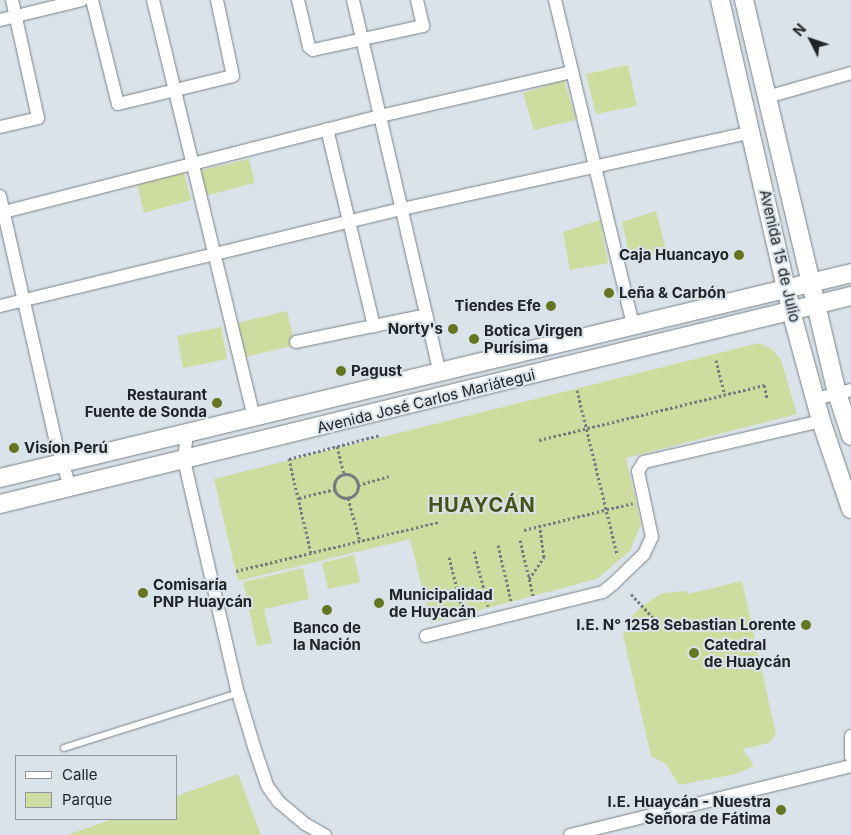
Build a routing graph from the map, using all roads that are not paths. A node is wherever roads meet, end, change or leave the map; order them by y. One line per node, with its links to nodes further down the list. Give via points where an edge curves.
1 (12, 0): 12 (street)
2 (82, 0): 12 (street)
3 (92, 0): 17 (street, via 118,104)
4 (153, 0): 17 (street)
5 (217, 0): 17 (street, via 233,76)
6 (298, 0): 14 (street, via 311,49)
7 (353, 0): 14 (street)
8 (417, 0): 14 (street, via 423,26)
9 (554, 0): 15 (street)
10 (720, 0): 22 (main road, Avenida 15 de Julio)
11 (744, 0): 18 (main road, Avenida 15 de Julio)
12 (16, 16): 13 (street); 20 (street, via 38,118)
13 (0, 20)
14 (362, 41): 19 (street)
15 (572, 72): 19 (street); 24 (street)
16 (851, 73): 18 (street)
17 (175, 90): 23 (street)
18 (767, 96): 31 (main road, Avenida 15 de Julio)
19 (380, 116): 21 (street); 26 (street)
20 (0, 127)
21 (327, 130): 23 (street); 28 (street)
22 (751, 132): 24 (street); 32 (main road, Avenida 15 de Julio)
23 (193, 163): 27 (street); 29 (street)
24 (594, 165): 26 (street); 40 (street)
25 (0, 196): 27 (street)
26 (402, 209): 28 (street); 38 (street)
27 (2, 212): 34 (street)
28 (349, 222): 29 (street); 39 (street)
29 (216, 254): 34 (street); 45 (street)
30 (851, 274): 31 (main road, Avenida José Carlos Mariátegui)
31 (812, 283): 32 (main road, Avenida José Carlos Mariátegui); 35 (main road, Avenida 15 de Julio)
32 (788, 288): 37 (main road, Avenida 15 de Julio); 40 (main road, Avenida José Carlos Mariátegui)
33 (851, 296): 35 (main road, Avenida José Carlos Mariátegui)
34 (25, 300): 36 (street); 50 (street, via 54,439)
35 (817, 305): 37 (main road, Avenida José Carlos Mariátegui); 43 (main road, Avenida 15 de Julio)
36 (0, 306)
37 (791, 311): 44 (main road, Avenida 15 de Julio); 49 (main road, Avenida José Carlos Mariátegui)
38 (426, 314): 39 (street); 42 (street)
39 (374, 326): 41 (street)
40 (633, 326): 42 (main road, Avenida José Carlos Mariátegui)
41 (296, 342)
42 (440, 373): 45 (main road, Avenida José Carlos Mariátegui)
43 (844, 391): 44 (street); 48 (main road, Avenida 15 de Julio)
44 (815, 399): 46 (main road, Avenida 15 de Julio)
45 (254, 417): 47 (main road, Avenida José Carlos Mariátegui)
46 (821, 421): 54 (main road, Avenida 15 de Julio); 55 (street, via 644,462 638,471 651,530 650,544 644,554 608,588 596,594)
47 (187, 432): 49 (street); 50 (main road, Avenida José Carlos Mariátegui)
48 (851, 436)
49 (184, 460): 52 (main road, Avenida José Carlos Mariátegui); 56 (street)
50 (65, 463): 51 (main road, Avenida José Carlos Mariátegui); 52 (street)
51 (0, 478)
52 (70, 487): 53 (main road, Avenida José Carlos Mariátegui)
53 (0, 504)
54 (851, 509)
55 (426, 636)
56 (238, 693): 58 (lane); 61 (street, via 268,786 291,813)
57 (851, 736): 59 (street)
58 (64, 748)
59 (851, 757)
60 (851, 766): 62 (street)
61 (325, 835)
62 (570, 835)

